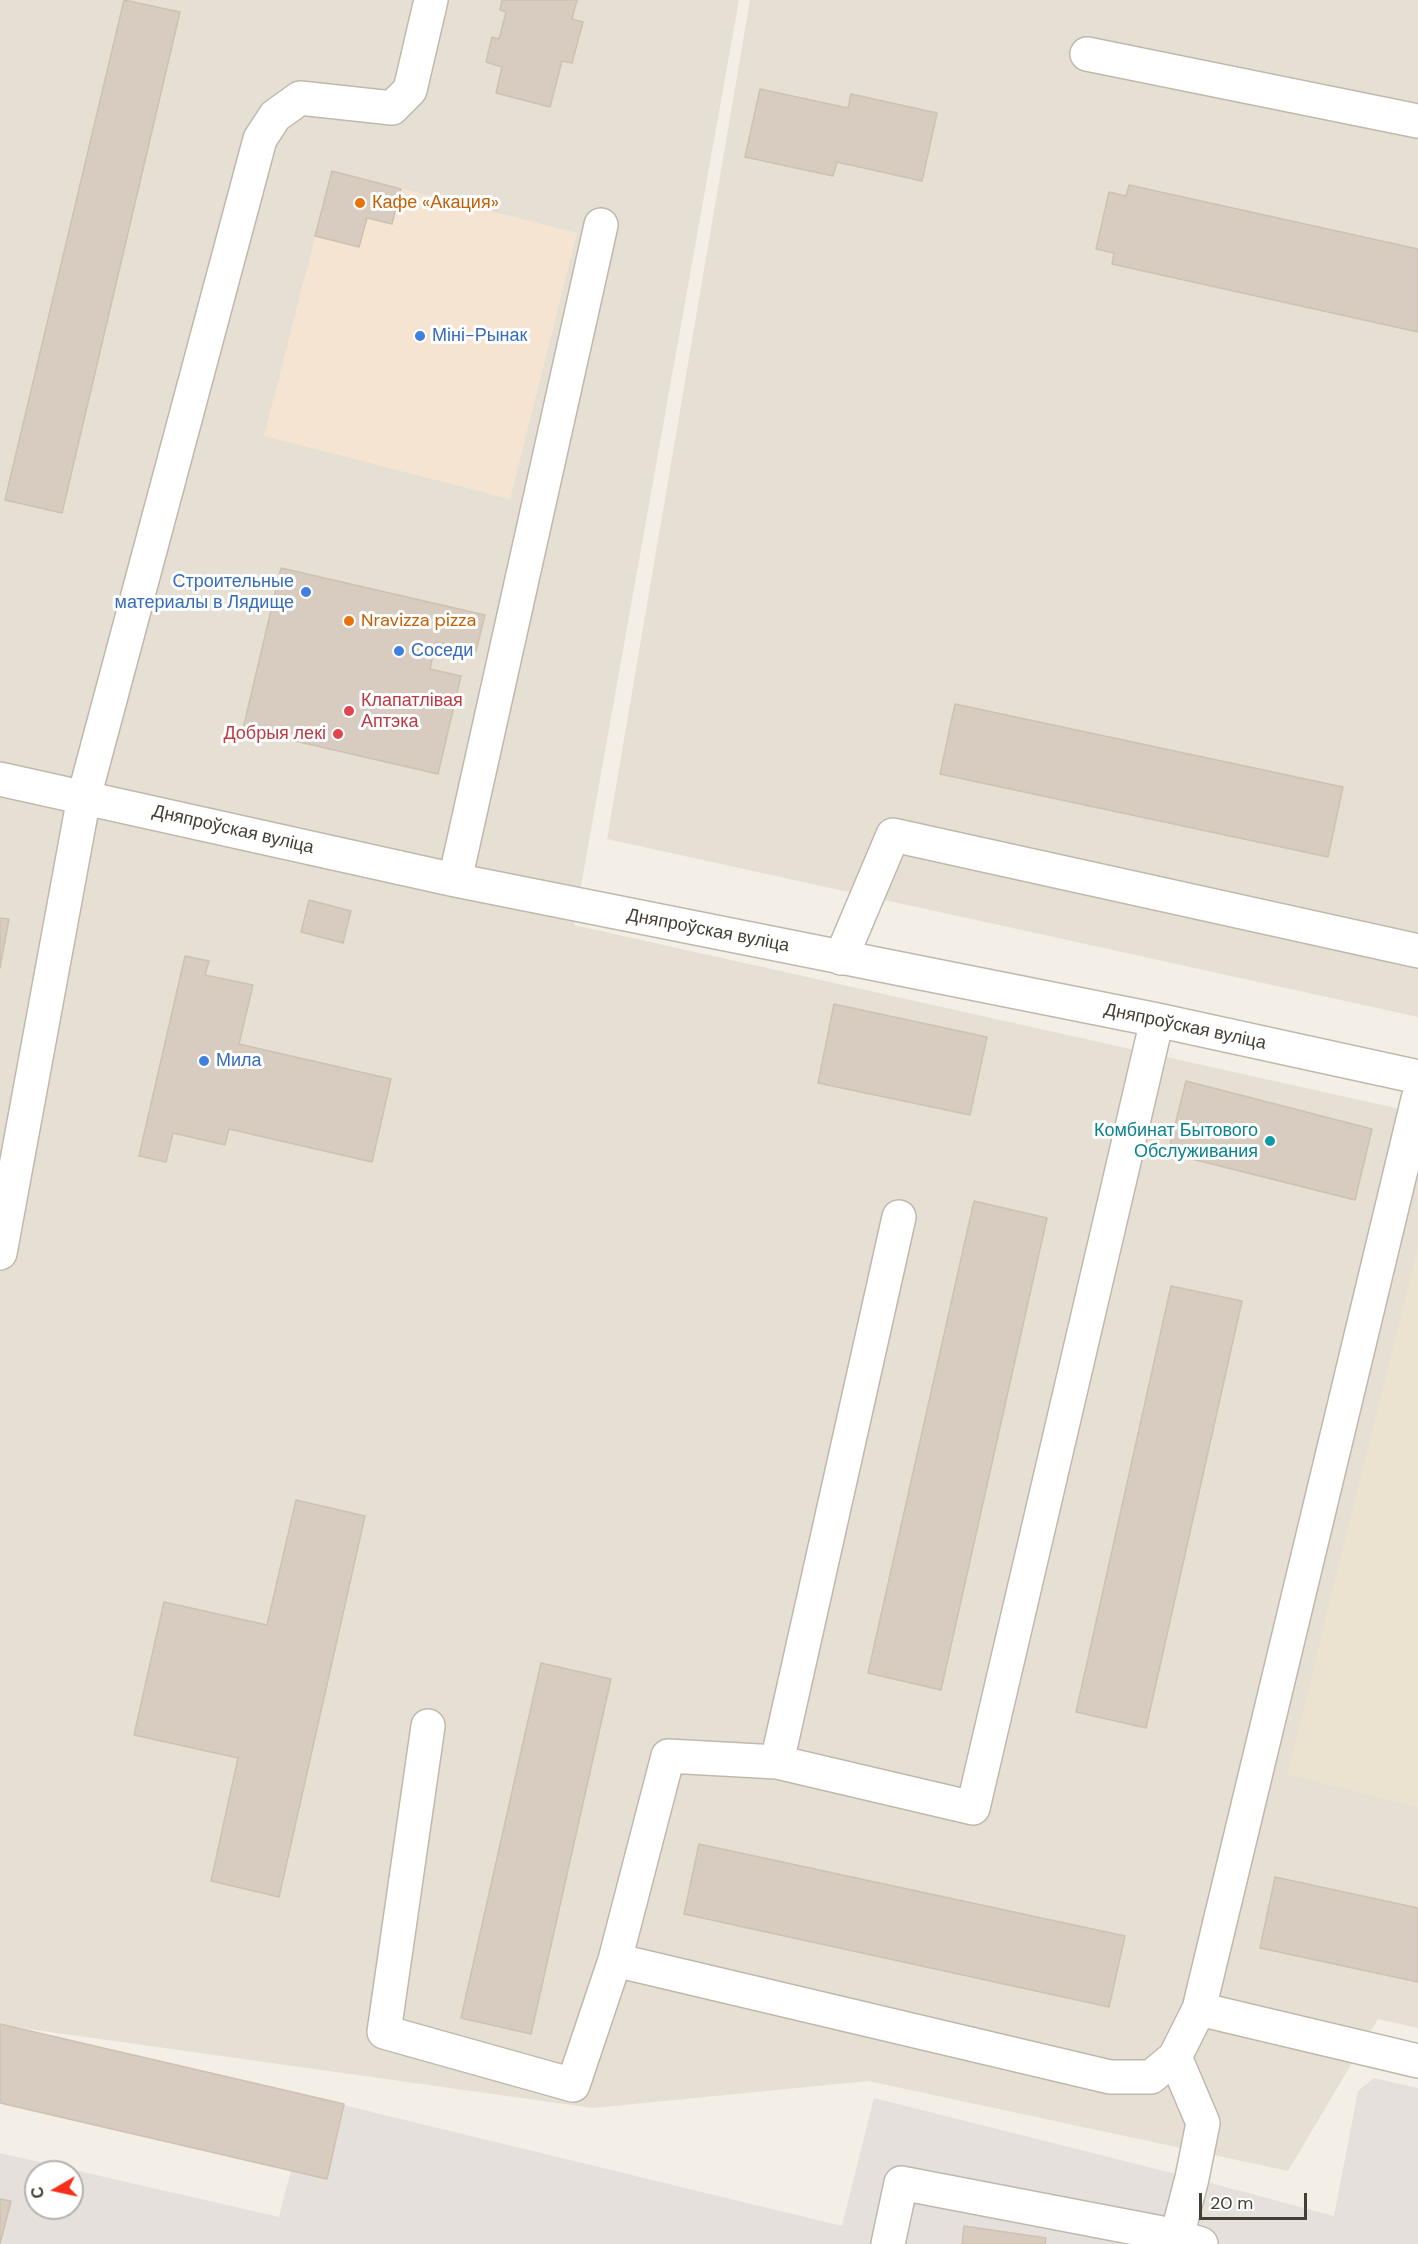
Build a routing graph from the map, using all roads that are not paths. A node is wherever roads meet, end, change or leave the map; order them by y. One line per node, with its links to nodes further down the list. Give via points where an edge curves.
1 (431, 0): 6 (street, via 410,90 392,108 300,98 276,116 260,139)
2 (1087, 54): 3 (street)
3 (1418, 121)
4 (601, 225): 7 (street)
5 (0, 779): 6 (street, Дняпроўская вуліца)
6 (84, 797): 7 (street, Дняпроўская вуліца); 14 (street)
7 (454, 880): 9 (street, Дняпроўская вуліца)
8 (1418, 951): 9 (street, via 892,836)
9 (841, 958): 10 (street, Дняпроўская вуліца)
10 (1157, 1020): 11 (street, Дняпроўская вуліца); 16 (street, via 973,1808)
11 (1418, 1077)
12 (1418, 1099): 18 (street)
13 (899, 1217): 16 (street)
14 (0, 1253)
15 (428, 1726): 17 (street, via 384,2032 573,2085)
16 (777, 1762): 17 (street, via 668,1756)
17 (615, 1960): 19 (street, via 1110,2077 1151,2077)
18 (1199, 2008): 19 (street); 20 (street)
19 (1174, 2057): 21 (street, via 1203,2123 1192,2178)
20 (1418, 2061)
21 (1189, 2240): 22 (street, via 902,2183)
22 (888, 2244)

